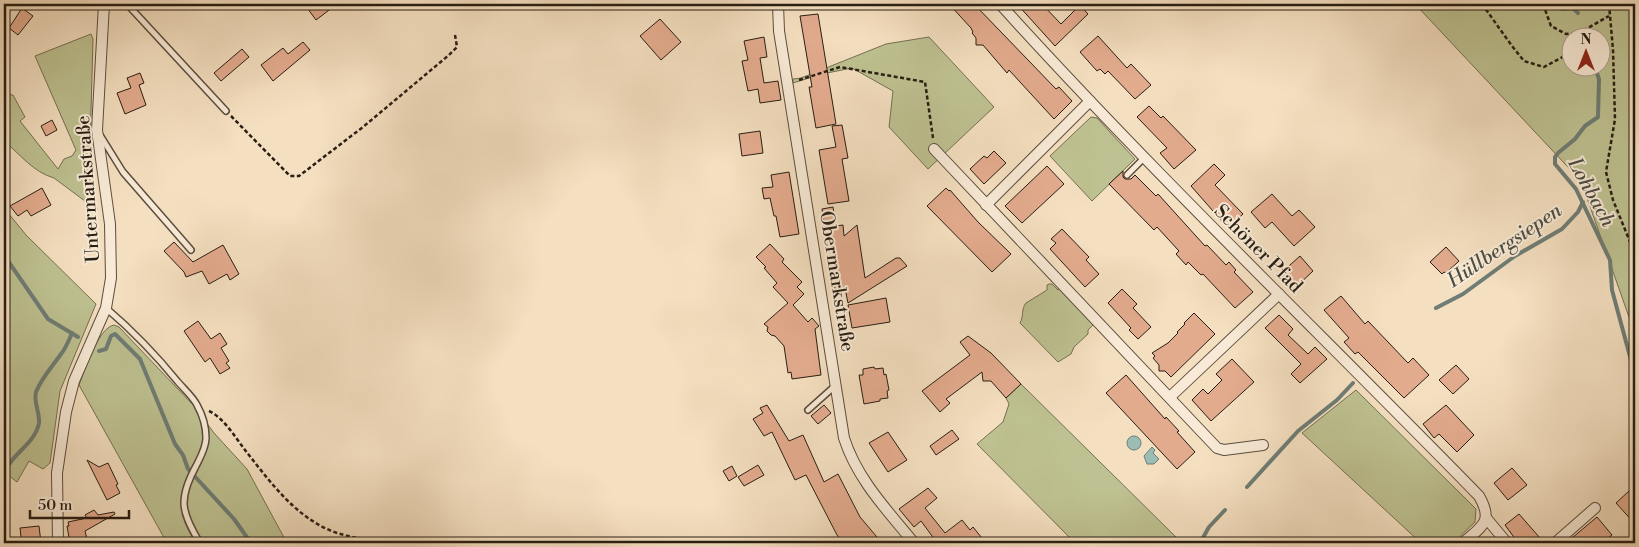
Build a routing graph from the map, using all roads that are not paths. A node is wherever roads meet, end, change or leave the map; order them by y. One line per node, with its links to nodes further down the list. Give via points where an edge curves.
1 (104, 4): 7 (street, Untermarkstraße)
2 (127, 4): 6 (lane)
3 (778, 4): 15 (street, Obermarkstraße, via 787,83)
4 (1000, 4): 5 (street, Schöner Pfad)
5 (1090, 101): 9 (street, Schöner Pfad); 11 (street)
6 (226, 111)
7 (97, 130): 12 (lane, via 123,172); 14 (street, Untermarkstraße, via 110,224 111,278)
8 (934, 149): 11 (street)
9 (1144, 157): 10 (lane); 13 (street, Schöner Pfad)
10 (1127, 175)
11 (986, 205): 16 (street)
12 (191, 250)
13 (1279, 294): 16 (street); 20 (street, Schöner Pfad, via 1479,496)
14 (106, 308): 21 (street, Untermarkstraße, via 74,381 66,412 57,473); 22 (lane, via 134,332 197,404 206,439 183,499 188,522)
15 (837, 384): 17 (lane); 23 (street, Obermarkstraße, via 844,438 854,465)
16 (1170, 397): 18 (street, via 1220,450)
17 (808, 410)
18 (1263, 445)
19 (1596, 508): 26 (street)
20 (1487, 519): 24 (street); 25 (street)
21 (58, 543)
22 (200, 543)
23 (914, 543)
24 (1463, 543)
25 (1507, 543)
26 (1555, 543)

